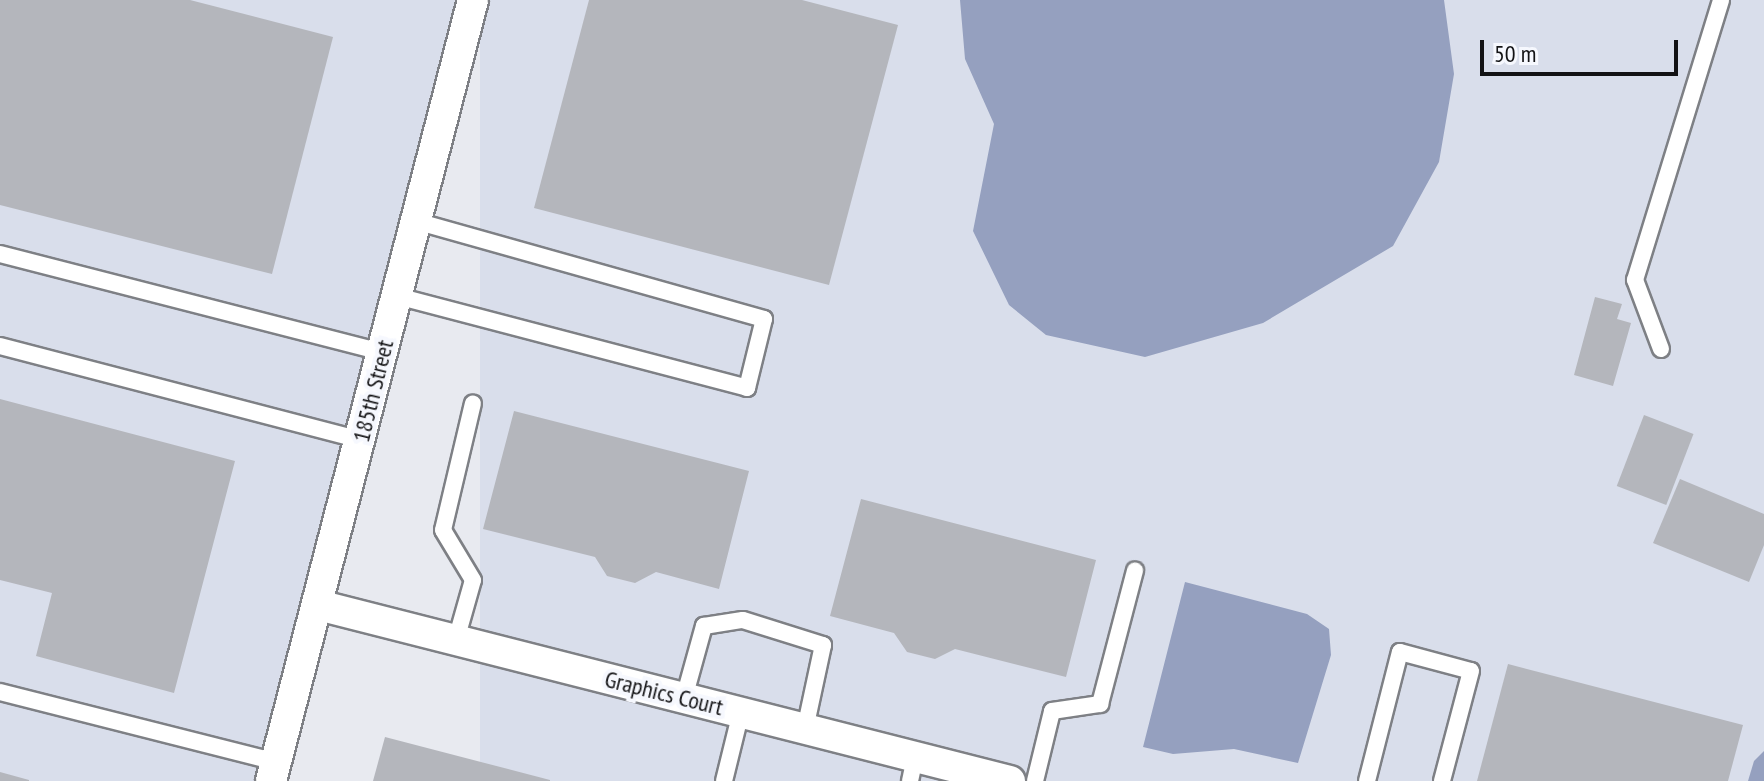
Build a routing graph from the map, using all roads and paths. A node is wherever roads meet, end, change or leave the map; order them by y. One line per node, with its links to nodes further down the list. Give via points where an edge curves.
1 (473, 0): 3 (street, 185th Street)
2 (1721, 0): 7 (lane, via 1635,280)
3 (416, 221): 5 (street, 185th Street); 5 (lane, via 764,319 747,388)
4 (0, 254): 8 (lane)
5 (397, 296): 8 (street, 185th Street)
6 (0, 346): 10 (lane)
7 (1661, 349)
8 (383, 352): 10 (street, 185th Street)
9 (473, 403): 13 (lane, via 443,530 473,580)
10 (360, 440): 12 (street, 185th Street)
11 (1135, 571): 22 (lane, via 1100,704 1052,711)
12 (318, 605): 13 (street, Graphics Court); 19 (street, 185th Street)
13 (456, 640): 15 (street, Graphics Court)
14 (0, 692): 19 (lane)
15 (684, 698): 16 (street, Graphics Court); 17 (lane, via 704,626 743,620 823,645)
16 (741, 712): 17 (street, Graphics Court); 20 (lane)
17 (805, 729): 18 (street, Graphics Court)
18 (913, 769): 21 (street, Graphics Court)
19 (274, 772)
20 (724, 781)
21 (1010, 781)
22 (1035, 781)
23 (1367, 781): 24 (lane, via 1400,652 1471,671)
24 (1442, 781)

